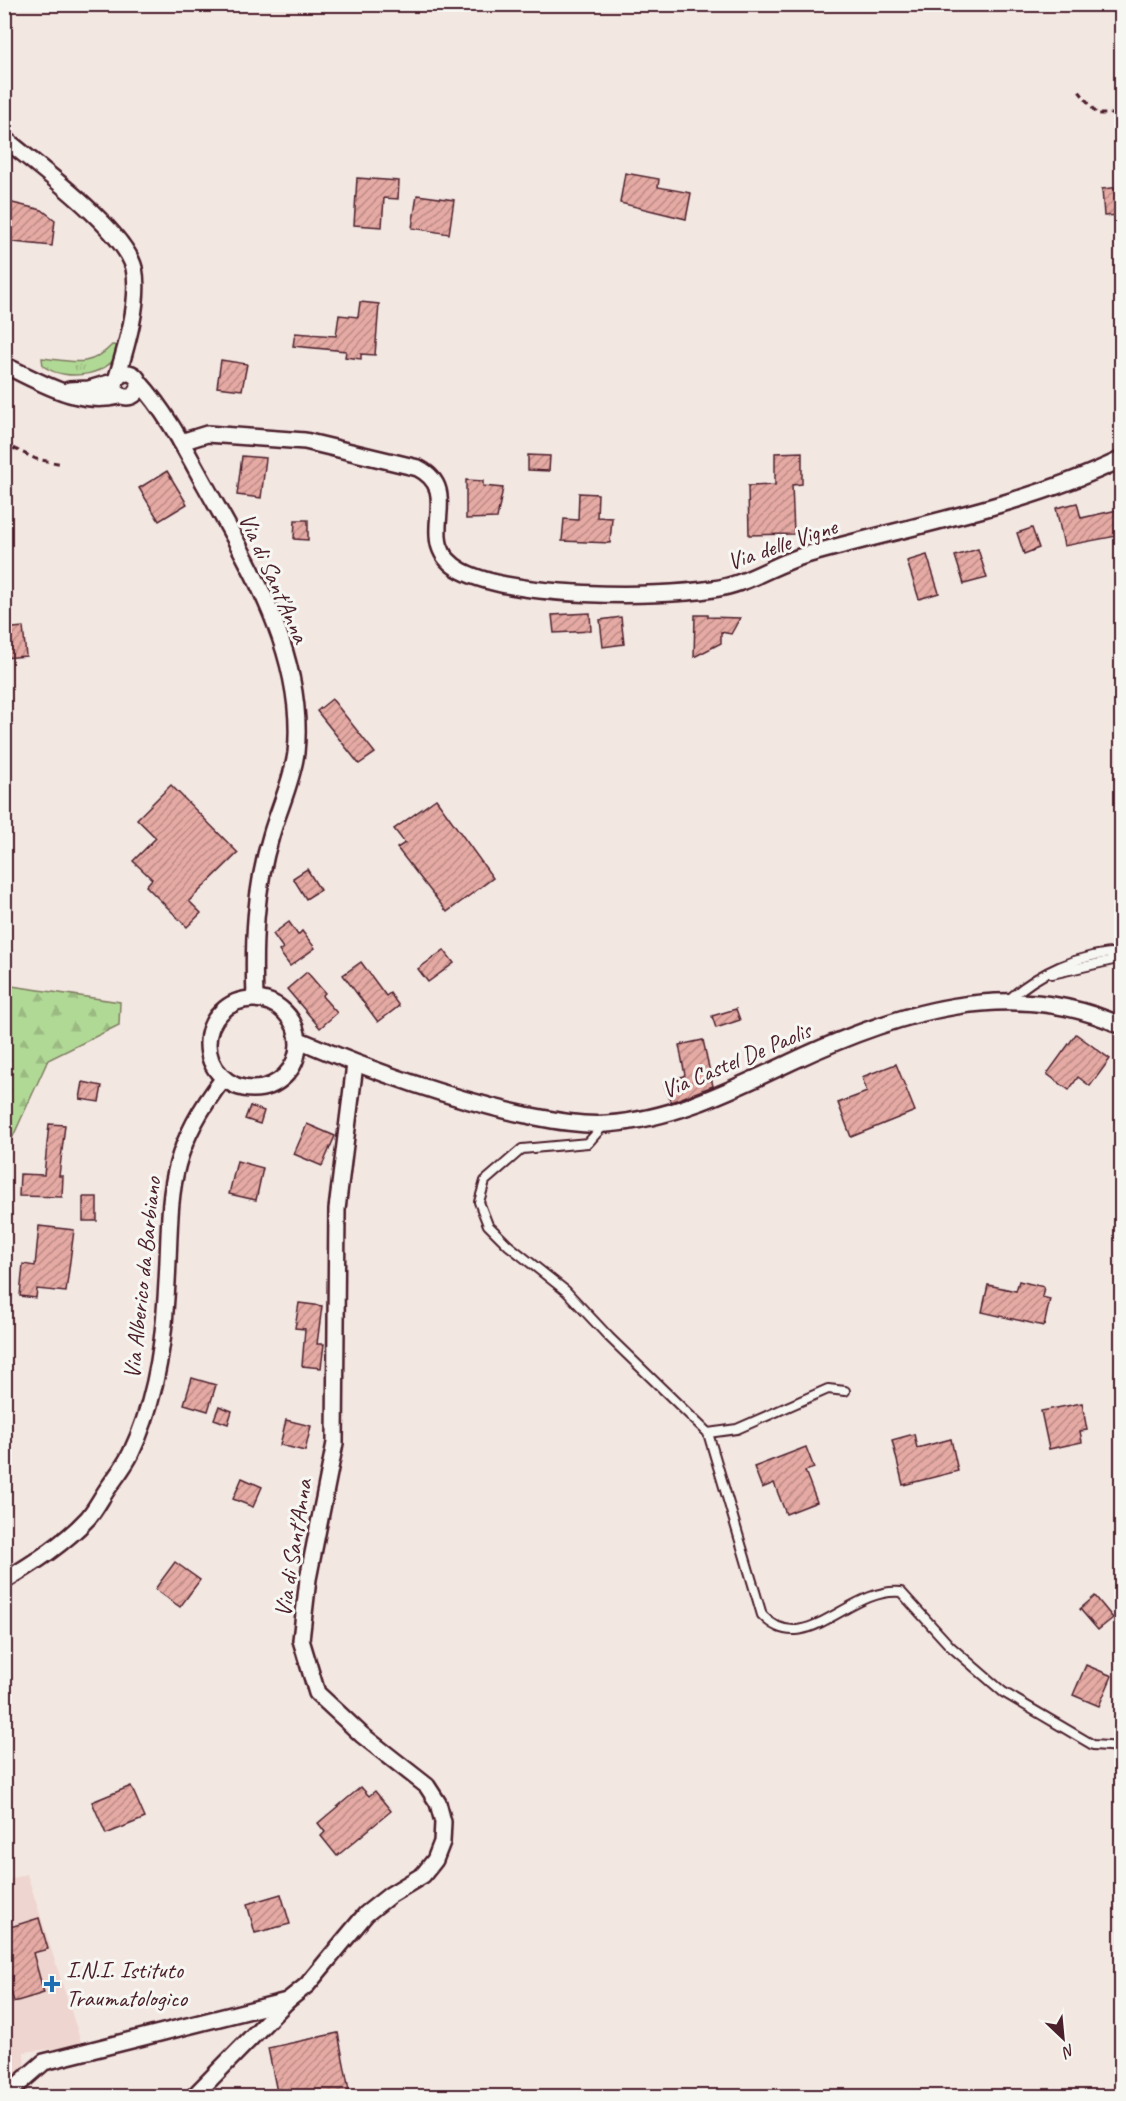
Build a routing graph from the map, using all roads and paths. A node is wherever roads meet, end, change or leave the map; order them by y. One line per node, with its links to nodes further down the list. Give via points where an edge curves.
1 (1079, 91): 2 (path, via 1097,114)
2 (1122, 114)
3 (4, 138): 4 (street, via 92,214 128,254 135,281)
4 (129, 340): 6 (street); 7 (street)
5 (4, 365): 7 (street, via 60,389)
6 (139, 380): 7 (street, via 139,391); 7 (street, via 127,373); 8 (street, Via di Sant'Anna)
7 (121, 388): 8 (street)
8 (157, 401): 9 (street, Via di Sant'Anna)
9 (181, 442): 11 (street, Via delle Vigne, via 207,434 305,441 418,468 438,487 441,500 436,535 450,561 464,571 480,578 548,591 595,594 712,590 746,581 806,555 1000,504); 16 (street, Via di Sant'Anna, via 270,612 295,701 294,763 269,845 256,908)
10 (4, 444): 12 (path, via 36,459)
11 (1122, 459)
12 (63, 464)
13 (1122, 952): 15 (lane, via 1089,956)
14 (1122, 958): 15 (lane)
15 (1036, 979): 17 (lane)
16 (255, 998): 19 (street, via 280,1006 296,1027); 21 (street, via 228,1005 210,1027 208,1055)
17 (1007, 1000): 18 (street, Via Castel De Paolis, via 1069,1009); 22 (street, Via Castel De Paolis, via 964,1003 898,1021 816,1051 692,1107)
18 (1122, 1026)
19 (298, 1040): 20 (street, Via Castel De Paolis); 21 (street, via 291,1069 267,1088 251,1090)
20 (356, 1064): 22 (street, Via Castel De Paolis, via 509,1111); 27 (street, Via di Sant'Anna, via 337,1209 335,1443 308,1579 301,1640 317,1692 362,1736 427,1786 438,1803 443,1822 442,1842 423,1875 366,1914 307,1986)
21 (223, 1079): 25 (street, Via Alberico da Barbiano, via 191,1126 176,1168 169,1208 166,1298 158,1372 130,1455 88,1518 41,1558)
22 (604, 1124): 24 (lane, via 588,1143 522,1149 485,1181 479,1202 488,1224 501,1238 567,1291 617,1346)
23 (845, 1391): 24 (lane, via 828,1389 737,1429)
24 (708, 1433): 26 (lane, via 762,1615 772,1626 790,1632 820,1623 854,1603 887,1591 901,1592 950,1646 1003,1692 1093,1745)
25 (4, 1581)
26 (1122, 1747)
27 (287, 2001): 28 (street, via 45,2062); 29 (street, Via di Sant'Anna)
28 (5, 2097)
29 (194, 2097)

